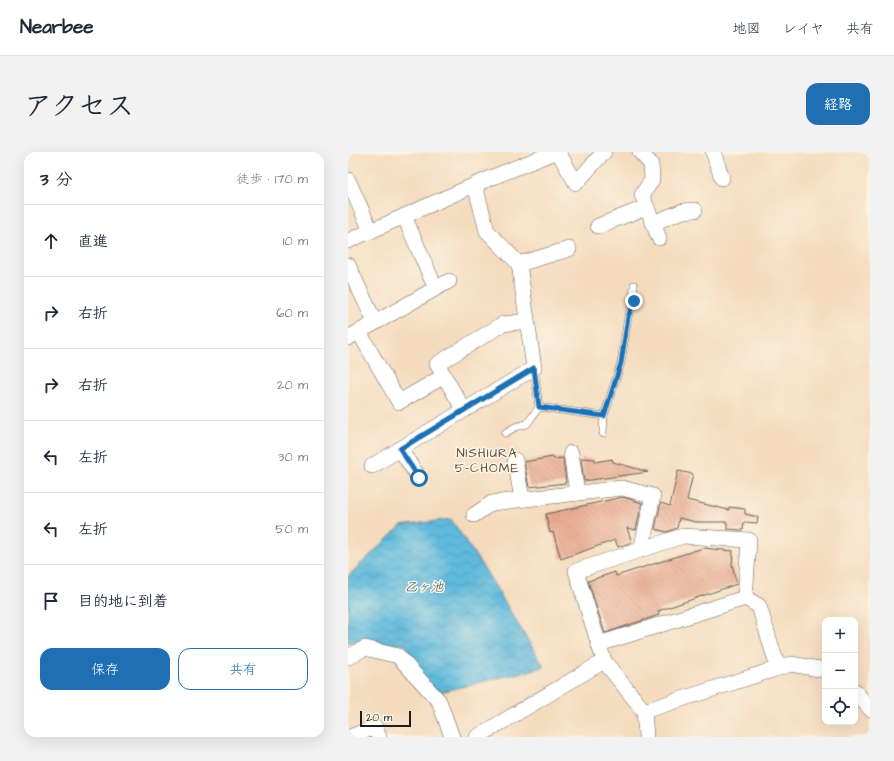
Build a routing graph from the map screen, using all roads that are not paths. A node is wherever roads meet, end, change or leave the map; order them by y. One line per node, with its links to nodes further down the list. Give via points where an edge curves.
1 (555, 152): 8 (street)
2 (558, 152): 3 (street, via 576,183)
3 (604, 152)
4 (640, 152): 9 (street, via 651,164 652,180 642,195)
5 (713, 152): 6 (street)
6 (722, 178)
7 (348, 180): 14 (street)
8 (475, 185): 11 (street); 18 (street, via 487,231)
9 (647, 207): 12 (street); 13 (street)
10 (695, 210): 12 (street, via 683,211)
11 (404, 216): 14 (street); 20 (street)
12 (653, 223): 15 (street)
13 (598, 226)
14 (371, 231): 16 (street)
15 (659, 238)
16 (348, 241)
17 (569, 249): 18 (street)
18 (518, 264): 24 (street)
19 (348, 265): 23 (street)
20 (432, 280)
21 (449, 281): 25 (street)
22 (634, 285): 30 (lane, via 634,301 628,317 621,363)
23 (371, 314)
24 (527, 321): 26 (street); 27 (street, via 503,324 437,364)
25 (354, 335): 27 (street, via 399,402)
26 (534, 368): 28 (lane); 29 (street)
27 (444, 376): 29 (street)
28 (539, 407): 30 (lane); 31 (lane, via 527,424)
29 (464, 410): 33 (street)
30 (604, 416): 32 (lane)
31 (505, 432)
32 (603, 433)
33 (400, 449): 36 (street); 37 (street)
34 (571, 453): 38 (street)
35 (515, 460): 39 (street)
36 (372, 466)
37 (419, 478)
38 (577, 493): 39 (street); 41 (street, via 622,488 653,496)
39 (522, 499): 40 (street, via 492,503)
40 (474, 515)
41 (641, 550): 42 (street, via 683,536 749,540); 43 (street, via 576,571)
42 (745, 598): 43 (street); 46 (street, via 759,606)
43 (599, 644): 45 (street)
44 (348, 657): 53 (street, via 364,648 398,656 439,701)
45 (604, 661): 50 (street); 54 (street)
46 (778, 668): 47 (street, via 791,664); 50 (street)
47 (822, 669)
48 (858, 695): 49 (street)
49 (870, 709)
50 (644, 711): 55 (street)
51 (350, 737): 52 (street, via 375,727)
52 (379, 737)
53 (452, 737)
54 (477, 737)
55 (646, 737)

